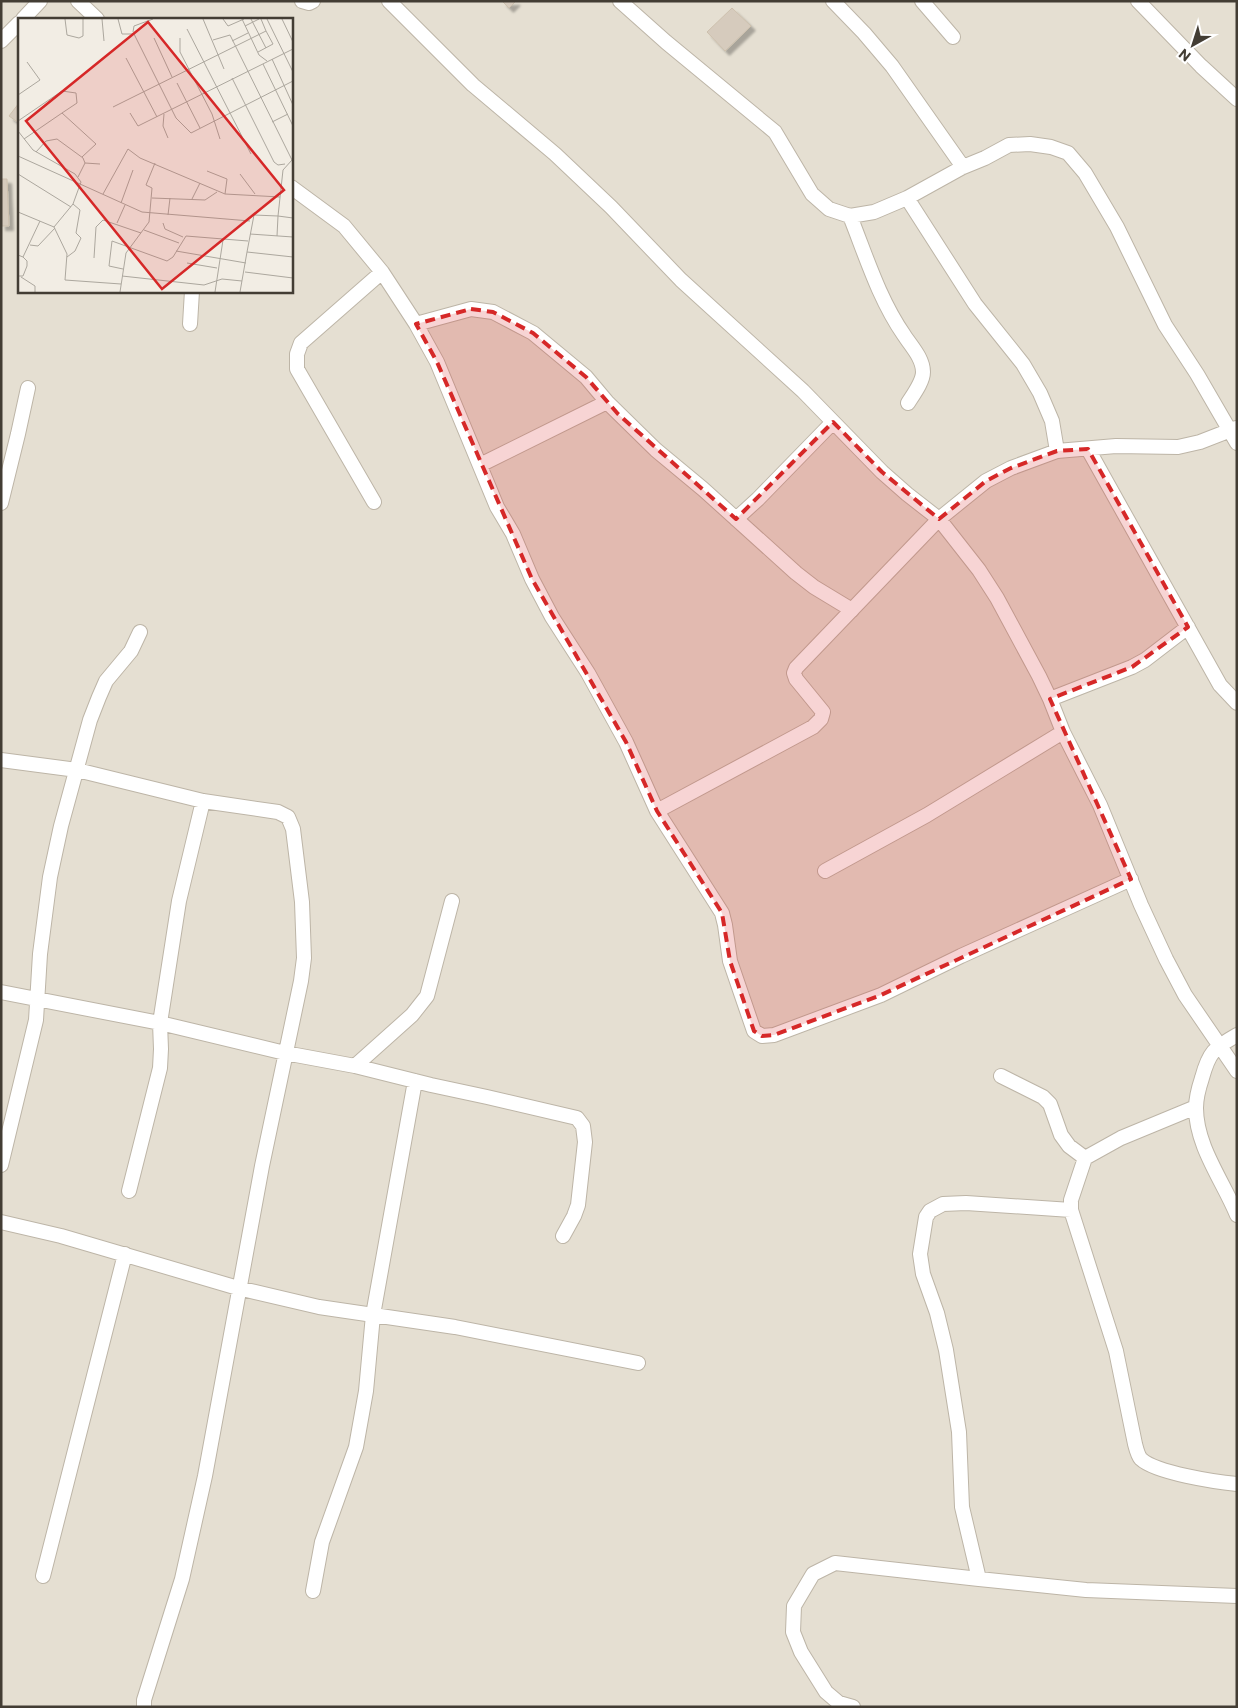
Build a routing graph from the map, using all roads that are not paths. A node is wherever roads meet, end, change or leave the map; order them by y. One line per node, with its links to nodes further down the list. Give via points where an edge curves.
1 (40, 1): 10 (street)
2 (78, 1): 11 (street)
3 (302, 1): 4 (street)
4 (313, 1)
5 (389, 1): 27 (street, via 473,85 569,167 681,280 763,353)
6 (833, 1): 16 (street, via 892,66)
7 (922, 1): 13 (street)
8 (1138, 1): 15 (street)
9 (622, 2): 19 (street, via 775,132 812,194 829,209)
10 (24, 18)
11 (96, 18)
12 (18, 24): 14 (street)
13 (953, 37)
14 (1, 41)
15 (1237, 100)
16 (963, 167): 18 (street); 28 (street, via 1009,145 1030,144 1068,153 1085,173 1117,227 1166,324)
17 (292, 188): 20 (street, via 344,226)
18 (907, 198): 19 (street, via 874,212); 30 (street, via 975,304 1032,379 1052,421)
19 (850, 216): 26 (street, via 894,322 919,358 923,373)
20 (382, 272): 23 (street); 32 (street, via 301,343 296,354 297,369)
21 (192, 292): 22 (street)
22 (190, 324)
23 (416, 324): 25 (street, via 471,309 493,312 533,333 586,377); 31 (street, via 437,362)
24 (28, 388): 33 (street)
25 (607, 402): 31 (street); 34 (street, via 656,450)
26 (908, 403)
27 (833, 422): 34 (street); 35 (street, via 906,494)
28 (1234, 434): 29 (street, via 1178,448 1116,446)
29 (1088, 449): 30 (street); 37 (street)
30 (1057, 451): 35 (street, via 986,481)
31 (480, 465): 45 (street, via 532,579 626,742)
32 (374, 502)
33 (1, 503)
34 (736, 519): 36 (street, via 796,573)
35 (939, 519): 36 (street); 39 (street, via 997,598)
36 (852, 610): 45 (street, via 796,668 794,674 823,712 822,718 813,726)
37 (1188, 626): 39 (street, via 1132,667); 40 (street, via 1220,685)
38 (140, 632): 43 (street, via 131,652 106,681 98,697)
39 (1050, 698): 41 (street)
40 (1237, 703)
41 (1062, 732): 46 (street); 47 (street, via 1100,805)
42 (1, 760): 43 (street)
43 (77, 770): 44 (street); 50 (street, via 50,877)
44 (203, 801): 51 (street, via 179,901); 54 (street, via 278,812 288,817 293,829 302,902 304,958)
45 (657, 811): 47 (street, via 722,913 730,961 754,1031 762,1036 774,1035 881,995)
46 (825, 871)
47 (1131, 879): 53 (street, via 1162,950)
48 (452, 900): 55 (street, via 427,996 412,1015)
49 (1, 992): 50 (street)
50 (38, 999): 51 (street); 61 (street, via 33,1033)
51 (160, 1022): 54 (street); 62 (street, via 160,1068)
52 (1237, 1036): 53 (street)
53 (1218, 1045): 56 (street); 59 (street, via 1207,1059)
54 (286, 1053): 55 (street); 68 (street)
55 (355, 1066): 58 (street)
56 (1237, 1071)
57 (1001, 1076): 60 (street, via 1043,1097 1050,1104 1060,1135)
58 (415, 1081): 66 (street, via 577,1118 583,1126 585,1142 578,1205); 69 (street)
59 (1196, 1107): 60 (street, via 1121,1138); 64 (street, via 1200,1133)
60 (1085, 1158): 63 (street, via 1071,1200)
61 (1, 1165)
62 (129, 1191)
63 (1071, 1210): 71 (street, via 1116,1351 1135,1444 1141,1458 1158,1468 1218,1483); 73 (street, via 943,1204 926,1217 920,1254 946,1350 959,1432 962,1507)
64 (1237, 1215)
65 (1, 1222): 67 (street)
66 (563, 1236)
67 (125, 1254): 68 (street); 72 (street)
68 (238, 1288): 69 (street, via 319,1307); 76 (street, via 205,1476 182,1579)
69 (372, 1315): 70 (street, via 455,1326); 74 (street, via 366,1391 356,1447 322,1542)
70 (638, 1363)
71 (1237, 1484)
72 (43, 1576)
73 (978, 1579): 75 (street, via 1086,1590); 77 (street, via 835,1563 813,1574 794,1606 793,1632 801,1652 826,1692 839,1704)
74 (313, 1590)
75 (1237, 1596)
76 (144, 1707)
77 (853, 1707)

